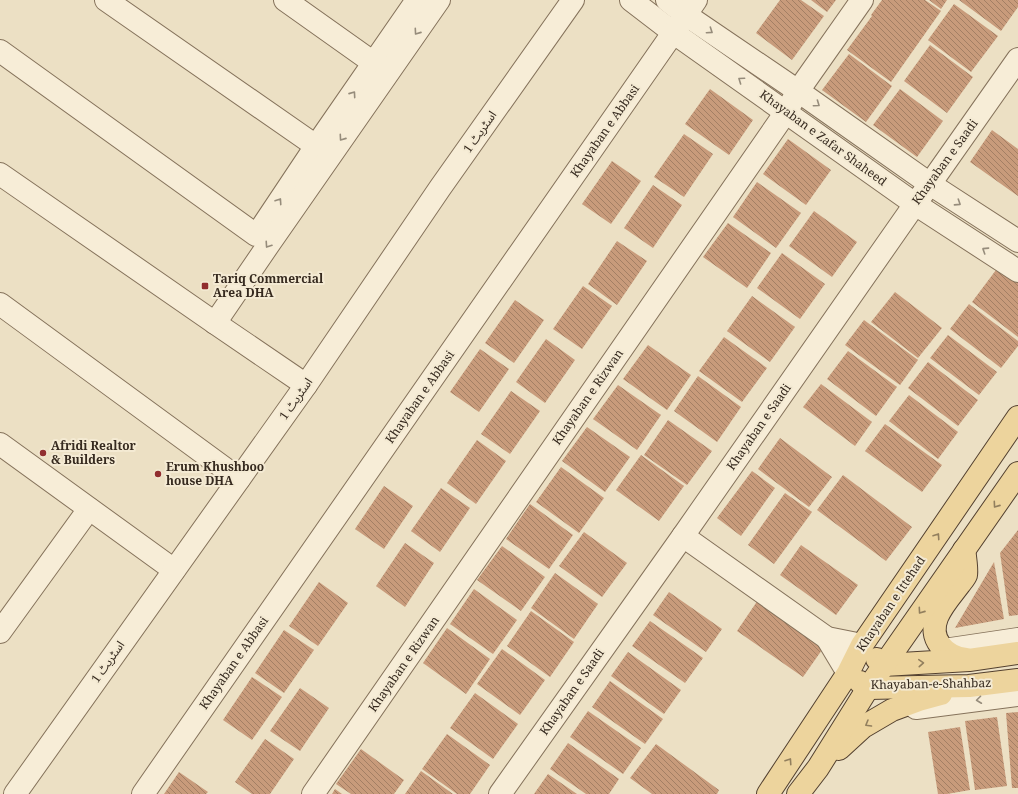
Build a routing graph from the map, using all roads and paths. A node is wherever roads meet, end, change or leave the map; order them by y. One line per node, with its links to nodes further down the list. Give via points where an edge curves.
1 (106, 0): 15 (street)
2 (285, 0): 12 (street)
3 (417, 0): 12 (street)
4 (439, 0): 12 (street, one-way to 12)
5 (573, 0): 24 (street, اسٹریٹ 1, via 440,188)
6 (632, 0): 9 (street, Khayaban e Zafar Shaheed)
7 (862, 0): 13 (street, Khayaban e Rizwan)
8 (682, 6): 9 (street, Khayaban e Abbasi); 13 (street, one-way to 13)
9 (669, 29): 14 (street, Khayaban e Zafar Shaheed, one-way to 9); 49 (street, Khayaban e Abbasi)
10 (0, 51): 19 (street)
11 (1018, 59): 17 (street, Khayaban e Saadi)
12 (381, 68): 15 (street, one-way to 12); 23 (street, one-way to 23, via 269,244)
13 (798, 91): 14 (street, Khayaban e Rizwan); 17 (street, one-way to 17)
14 (786, 112): 18 (street, Khayaban e Zafar Shaheed); 50 (street, Khayaban e Rizwan)
15 (316, 146): 19 (street, one-way to 15)
16 (2, 180): 23 (street)
17 (930, 184): 18 (street, Khayaban e Saadi); 20 (street, one-way to 20)
18 (915, 204): 21 (street, Khayaban e Zafar Shaheed, one-way to 18); 30 (street, Khayaban e Saadi)
19 (256, 235): 23 (street)
20 (1018, 241)
21 (1018, 271)
22 (0, 304): 28 (street)
23 (209, 319): 24 (street)
24 (306, 385): 28 (street, اسٹریٹ 1)
25 (1018, 417): 36 (main road, Khayaban e Ittehad, one-way to 25)
26 (2, 450): 29 (street)
27 (1018, 473): 31 (main road, one-way to 31)
28 (239, 479): 32 (street, اسٹریٹ 1)
29 (89, 509): 32 (street); 33 (street)
30 (683, 536): 34 (street); 51 (street, Khayaban e Saadi)
31 (964, 550): 37 (main road, via 966,575 948,599 934,627 938,643); 40 (main road, one-way to 40)
32 (174, 570): 48 (street, اسٹریٹ 1)
33 (0, 632)
34 (827, 638): 36 (street); 41 (street)
35 (1018, 639): 37 (street)
36 (862, 646): 40 (main road, Khayaban-e-Shahbaz); 41 (main road, Khayaban e Ittehad)
37 (944, 650): 39 (main road, via 958,658)
38 (1018, 653): 39 (main road, Khayaban-e-Shahbaz)
39 (969, 660): 40 (main road, Khayaban-e-Shahbaz, one-way to 39)
40 (884, 666): 44 (main road)
41 (848, 673): 44 (main road, Khayaban-e-Shahbaz); 52 (main road, Khayaban e Ittehad, one-way to 41)
42 (1018, 680): 43 (main road, Khayaban-e-Shahbaz)
43 (969, 686): 44 (main road, Khayaban-e-Shahbaz); 46 (main road)
44 (868, 688): 47 (main road)
45 (1018, 695): 46 (street, one-way to 46)
46 (892, 710): 47 (main road, one-way to 47, via 863,727)
47 (818, 768): 53 (main road)
48 (15, 794)
49 (143, 794)
50 (314, 794)
51 (500, 794)
52 (768, 794)
53 (798, 794)

